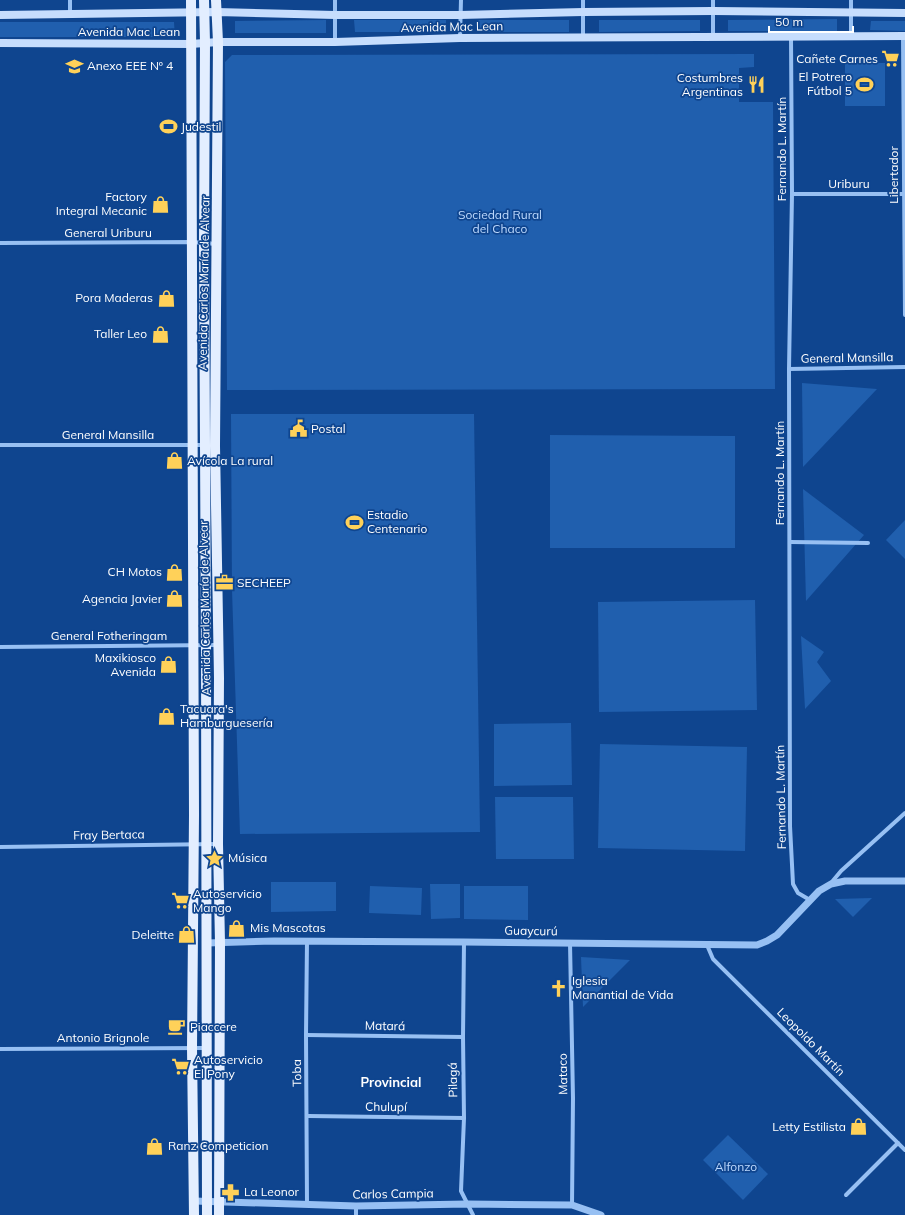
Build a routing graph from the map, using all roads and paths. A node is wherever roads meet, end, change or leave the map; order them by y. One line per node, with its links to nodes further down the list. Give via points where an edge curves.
1 (70, 0): 17 (street)
2 (192, 0): 14 (main road, Avenida Carlos María de Alvear)
3 (204, 0): 15 (main road, Avenida Carlos María de Alvear)
4 (216, 0): 11 (main road, Avenida Carlos María de Alvear)
5 (335, 0): 19 (street)
6 (460, 0): 20 (street)
7 (583, 0): 12 (street)
8 (713, 0): 10 (street)
9 (851, 0): 13 (street)
10 (713, 11): 12 (main road, Avenida Mac Lean); 13 (main road, Avenida Mac Lean); 24 (street)
11 (217, 12): 15 (main road, Avenida Mac Lean); 19 (main road, Avenida Mac Lean); 28 (main road, Avenida Carlos María de Alvear)
12 (583, 12): 20 (main road, Avenida Mac Lean); 23 (street)
13 (851, 12): 16 (main road, Avenida Mac Lean); 21 (street)
14 (192, 13): 15 (main road, Avenida Mac Lean); 17 (main road, Avenida Mac Lean); 31 (main road, Avenida Carlos María de Alvear)
15 (204, 13): 27 (main road, Avenida Carlos María de Alvear)
16 (905, 13)
17 (70, 14): 18 (main road, Avenida Mac Lean)
18 (0, 15)
19 (335, 15): 20 (main road, Avenida Mac Lean); 29 (street)
20 (460, 15): 26 (street)
21 (851, 36): 22 (main road, Avenida Mac Lean); 25 (main road, Avenida Mac Lean)
22 (904, 36): 33 (street, Libertador)
23 (583, 37): 24 (main road, Avenida Mac Lean); 26 (main road, Avenida Mac Lean)
24 (713, 37): 25 (main road, Avenida Mac Lean)
25 (791, 37): 32 (street, Fernando L. Martín)
26 (460, 38): 29 (main road, Avenida Mac Lean)
27 (205, 42): 28 (main road, Avenida Mac Lean); 31 (main road, Avenida Mac Lean); 36 (main road, Avenida Carlos María de Alvear)
28 (218, 42): 29 (main road, Avenida Mac Lean); 37 (main road, Avenida Carlos María de Alvear)
29 (335, 42)
30 (0, 43): 31 (main road, Avenida Mac Lean)
31 (191, 44): 34 (main road, Avenida Carlos María de Alvear)
32 (792, 194): 33 (street, Uriburu); 40 (street, Fernando L. Martín)
33 (905, 194): 38 (street, Libertador)
34 (192, 242): 35 (street, General Uriburu); 36 (street, General Uriburu); 42 (main road, Avenida Carlos María de Alvear)
35 (0, 243)
36 (204, 243): 37 (street, General Uriburu); 43 (main road, Avenida Carlos María de Alvear)
37 (216, 244): 43 (main road, Avenida Carlos María de Alvear)
38 (905, 315)
39 (905, 367): 40 (street, General Mansilla)
40 (789, 369): 44 (street, Fernando L. Martín)
41 (0, 445): 42 (street, General Mansilla)
42 (192, 445): 43 (street, General Mansilla); 48 (main road, Avenida Carlos María de Alvear)
43 (210, 446): 46 (main road, Avenida Carlos María de Alvear); 47 (main road, Avenida Carlos María de Alvear)
44 (790, 542): 45 (street); 57 (street, Fernando L. Martín, via 790,826 793,884 798,893)
45 (868, 543)
46 (206, 645): 47 (street, General Fotheringam); 48 (street, General Fotheringam); 52 (main road, Avenida Carlos María de Alvear)
47 (218, 645): 53 (main road, Avenida Carlos María de Alvear)
48 (193, 646): 49 (street, General Fotheringam); 51 (main road, Avenida Carlos María de Alvear)
49 (0, 647)
50 (905, 813): 56 (street, via 840,871)
51 (194, 844): 52 (street, Fray Bertaca); 54 (street, Fray Bertaca); 66 (main road, Avenida Carlos María de Alvear)
52 (207, 844): 53 (street, Fray Bertaca); 60 (main road, Avenida Carlos María de Alvear)
53 (218, 844): 61 (main road, Avenida Carlos María de Alvear)
54 (0, 846)
55 (905, 881): 56 (street, via 845,881)
56 (831, 884): 57 (street, Guaycurú)
57 (810, 900): 63 (street, Guaycurú, via 777,935 767,941 757,945)
58 (307, 942): 59 (street, Guaycurú); 61 (street, Guaycurú); 64 (street, Toba)
59 (464, 942): 62 (street, Guaycurú); 65 (street, Pilagá)
60 (207, 943): 61 (street, Guaycurú); 67 (main road, Avenida Carlos María de Alvear)
61 (220, 943): 76 (main road, Avenida Carlos María de Alvear)
62 (570, 943): 63 (street, Guaycurú); 79 (street, Mataco)
63 (707, 945): 71 (street, Leopoldo Martín, via 713,959)
64 (306, 1035): 65 (street, Matará); 69 (street, Toba)
65 (463, 1037): 70 (street, Pilagá)
66 (192, 1048): 67 (street, Antonio Brignole); 68 (street, Antonio Brignole); 74 (main road, Avenida Carlos María de Alvear)
67 (207, 1048): 75 (main road, Avenida Carlos María de Alvear)
68 (0, 1049)
69 (308, 1116): 70 (street, Chulupí); 77 (street, Toba)
70 (464, 1118): 78 (street, Pilagá, via 461,1191)
71 (898, 1143): 72 (street, Leopoldo Martín); 73 (street)
72 (905, 1150)
73 (846, 1195)
74 (194, 1201): 75 (street, Carlos Campia); 82 (main road, Avenida Carlos María de Alvear)
75 (207, 1202): 76 (street, Carlos Campia); 83 (main road, Avenida Carlos María de Alvear)
76 (219, 1202): 77 (street, Carlos Campia); 84 (main road, Avenida Carlos María de Alvear)
77 (307, 1204): 80 (street, Carlos Campia)
78 (467, 1204): 79 (street, Carlos Campia); 80 (street, Carlos Campia); 86 (street, Pilagá)
79 (572, 1205): 81 (street, Carlos Campia)
80 (356, 1206): 85 (street)
81 (593, 1213): 87 (street, Carlos Campia)
82 (194, 1215)
83 (207, 1215)
84 (219, 1215)
85 (356, 1215)
86 (473, 1215)
87 (601, 1215)

